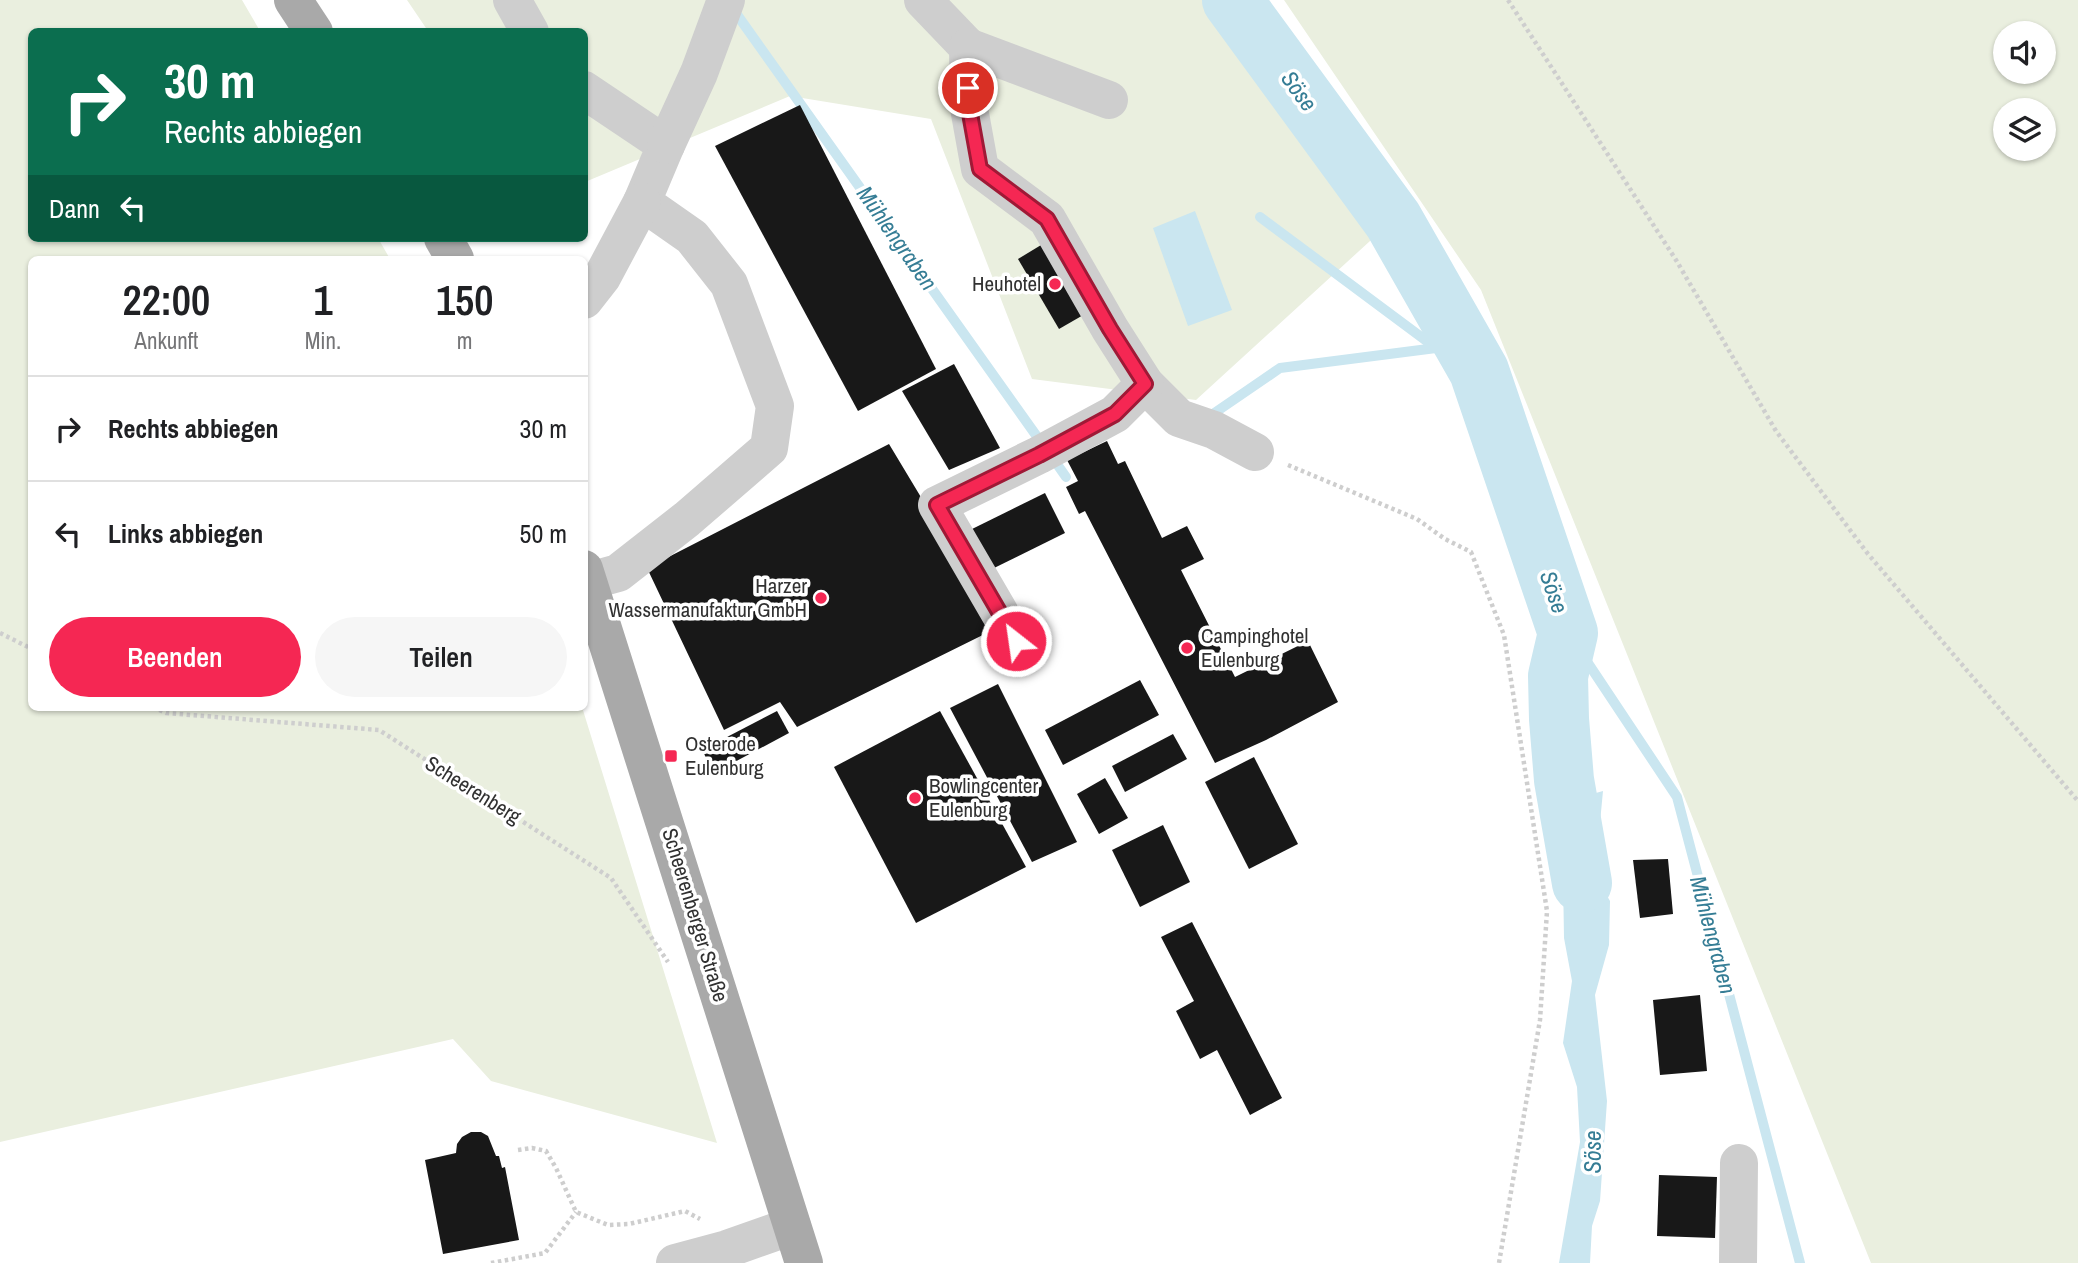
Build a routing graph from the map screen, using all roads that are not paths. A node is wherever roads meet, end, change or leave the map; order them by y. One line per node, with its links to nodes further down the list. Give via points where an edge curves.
1 (293, 0): 5 (main road)
2 (512, 0): 6 (street)
3 (923, 0): 7 (street)
4 (723, 10): 10 (street)
5 (311, 28)
6 (528, 28)
7 (968, 47): 9 (street); 13 (street, via 969,108 980,169 1047,219)
8 (588, 93): 10 (street)
9 (1109, 100)
10 (666, 145): 11 (street)
11 (642, 202): 12 (street); 15 (street, via 692,237 729,284 775,406 769,447 618,573)
12 (588, 295)
13 (1145, 384): 14 (street, via 1179,418); 17 (street, via 1115,414 937,505)
14 (1255, 452)
15 (588, 575)
16 (588, 578): 19 (main road, Scheerenberger Straße)
17 (1016, 641)
18 (1739, 1163): 22 (street)
19 (792, 1226): 20 (street); 21 (main road, Scheerenberger Straße)
20 (675, 1263)
21 (804, 1263)
22 (1738, 1263)

